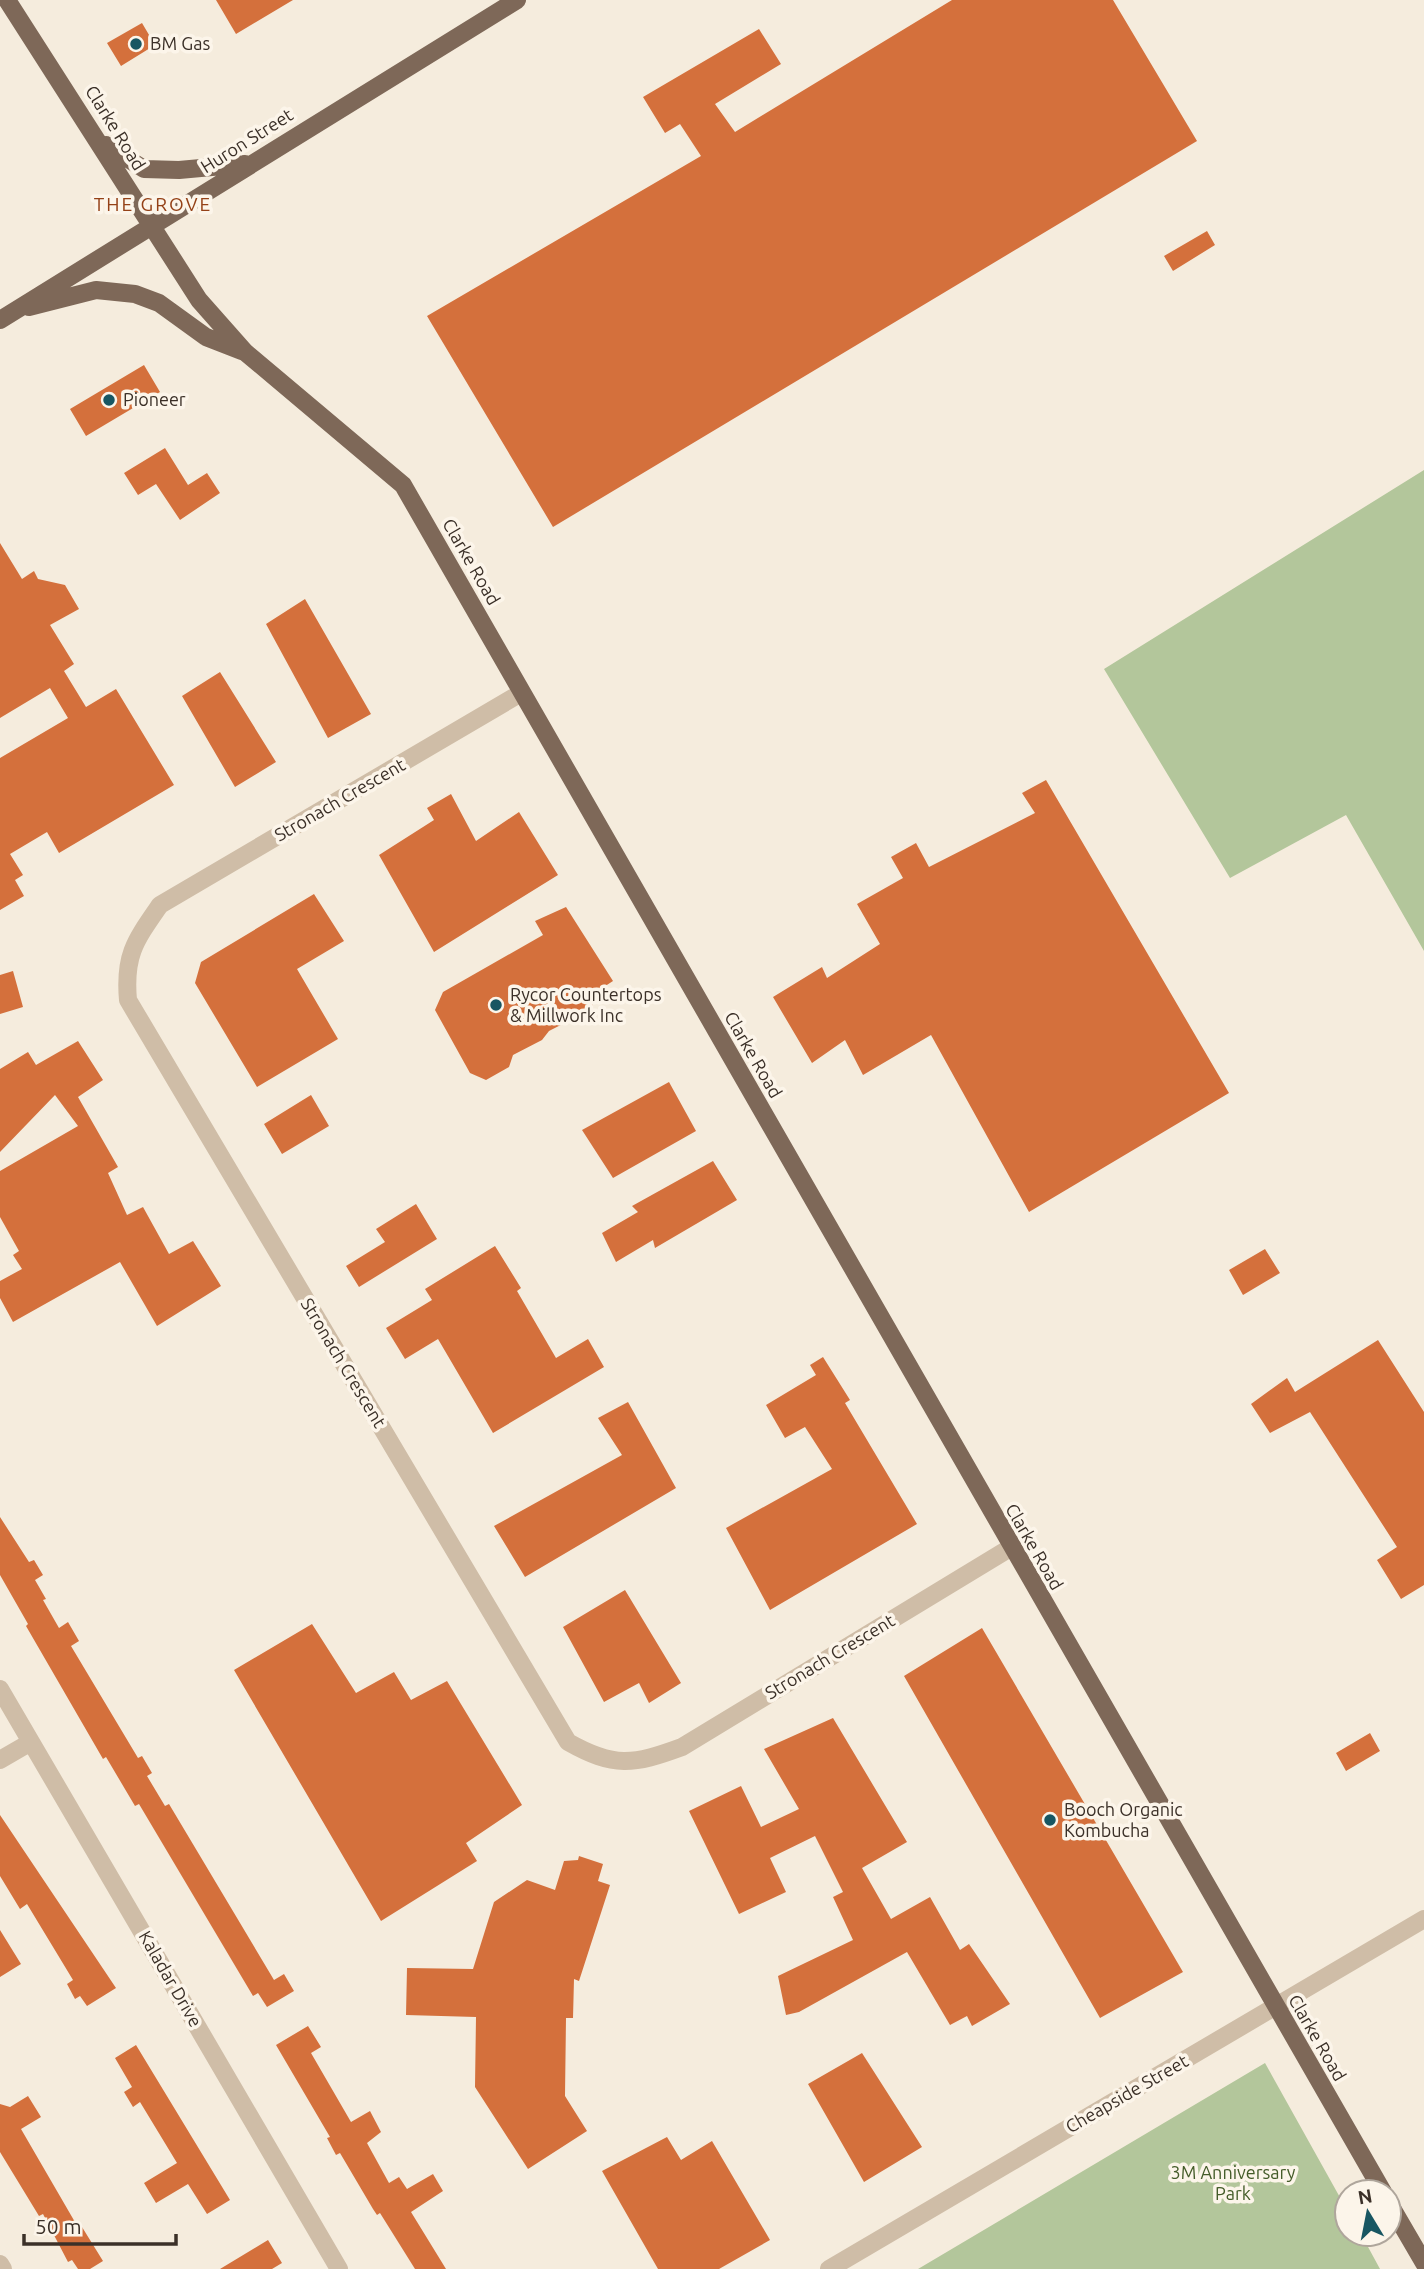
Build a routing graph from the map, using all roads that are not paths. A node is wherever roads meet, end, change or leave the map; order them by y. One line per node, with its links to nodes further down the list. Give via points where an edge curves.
1 (7, 0): 3 (main road, Clarke Road)
2 (517, 0): 4 (main road, Huron Street)
3 (100, 141): 4 (main road, via 144,169); 5 (main road, Clarke Road)
4 (250, 163): 5 (main road, Huron Street)
5 (151, 227): 6 (main road, Huron Street); 8 (main road, Clarke Road, via 200,300)
6 (19, 309): 7 (main road, Huron Street); 8 (main road, via 96,290 135,293 159,303 206,337)
7 (0, 320)
8 (245, 352): 9 (main road, Clarke Road, via 403,485)
9 (521, 693): 10 (main road, Clarke Road); 10 (street, Stronach Crescent, via 160,905 138,936 125,968 128,1000 568,1742 598,1759 642,1762 682,1747)
10 (1010, 1548): 15 (main road, Clarke Road)
11 (0, 1689): 12 (street, Kaladar Drive)
12 (31, 1742): 13 (street); 21 (street, Kaladar Drive)
13 (0, 1760)
14 (1424, 1919): 15 (street, Cheapside Street)
15 (1276, 2007): 16 (main road, Clarke Road); 22 (street, Cheapside Street)
16 (1374, 2178)
17 (1403, 2227): 18 (main road)
18 (1424, 2263)
19 (0, 2264): 20 (street)
20 (3, 2269)
21 (339, 2269)
22 (829, 2269)

